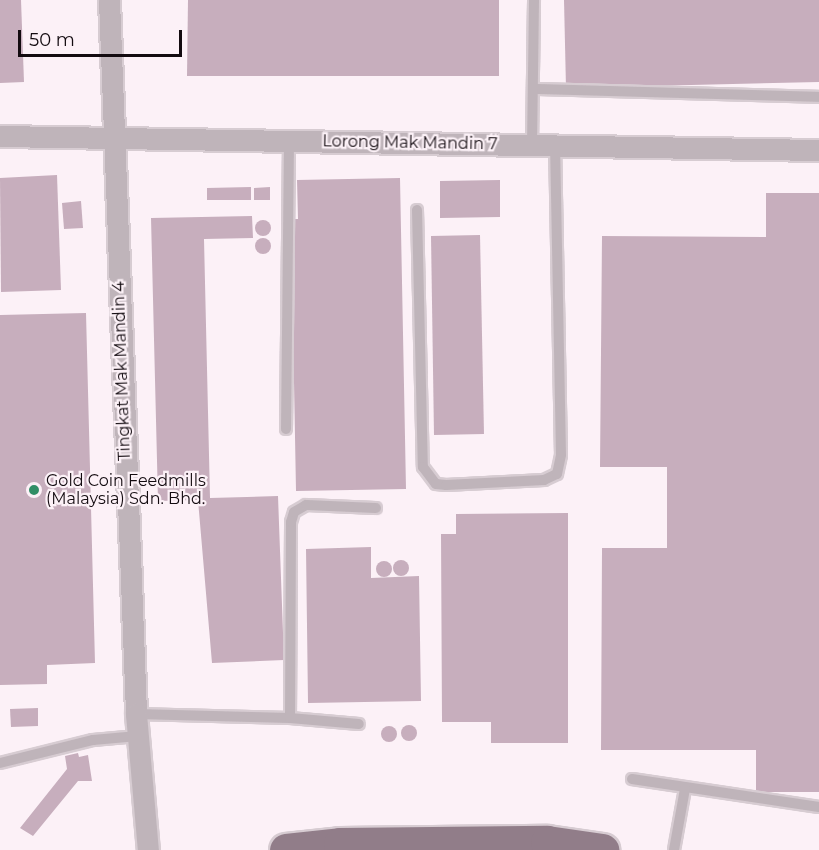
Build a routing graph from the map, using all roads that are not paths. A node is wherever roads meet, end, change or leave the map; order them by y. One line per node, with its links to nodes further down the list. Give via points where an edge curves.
1 (109, 0): 6 (street, Tingkat Mak Mandin 4)
2 (534, 0): 3 (lane)
3 (534, 89): 4 (lane); 8 (lane)
4 (819, 97)
5 (0, 136): 6 (street, Lorong Mak Mandin 7)
6 (112, 138): 7 (street, Lorong Mak Mandin 7); 14 (street, Tingkat Mak Mandin 4)
7 (289, 141): 8 (street, Lorong Mak Mandin 7); 12 (lane)
8 (532, 145): 9 (street, Lorong Mak Mandin 7)
9 (555, 145): 10 (street, Lorong Mak Mandin 7); 11 (lane, via 561,455 557,474 535,481 446,485 436,484 423,467)
10 (819, 150)
11 (417, 210)
12 (286, 429)
13 (375, 508): 15 (lane, via 306,505 294,512)
14 (136, 714): 15 (lane); 17 (street, Tingkat Mak Mandin 4)
15 (290, 718): 16 (lane)
16 (359, 724)
17 (138, 736): 18 (lane, via 76,743); 22 (street, Tingkat Mak Mandin 4)
18 (0, 763)
19 (632, 779): 20 (lane)
20 (685, 789): 21 (lane); 25 (lane)
21 (819, 807)
22 (148, 850)
23 (286, 850): 24 (main road, via 340,844 547,842)
24 (602, 850)
25 (674, 850)

